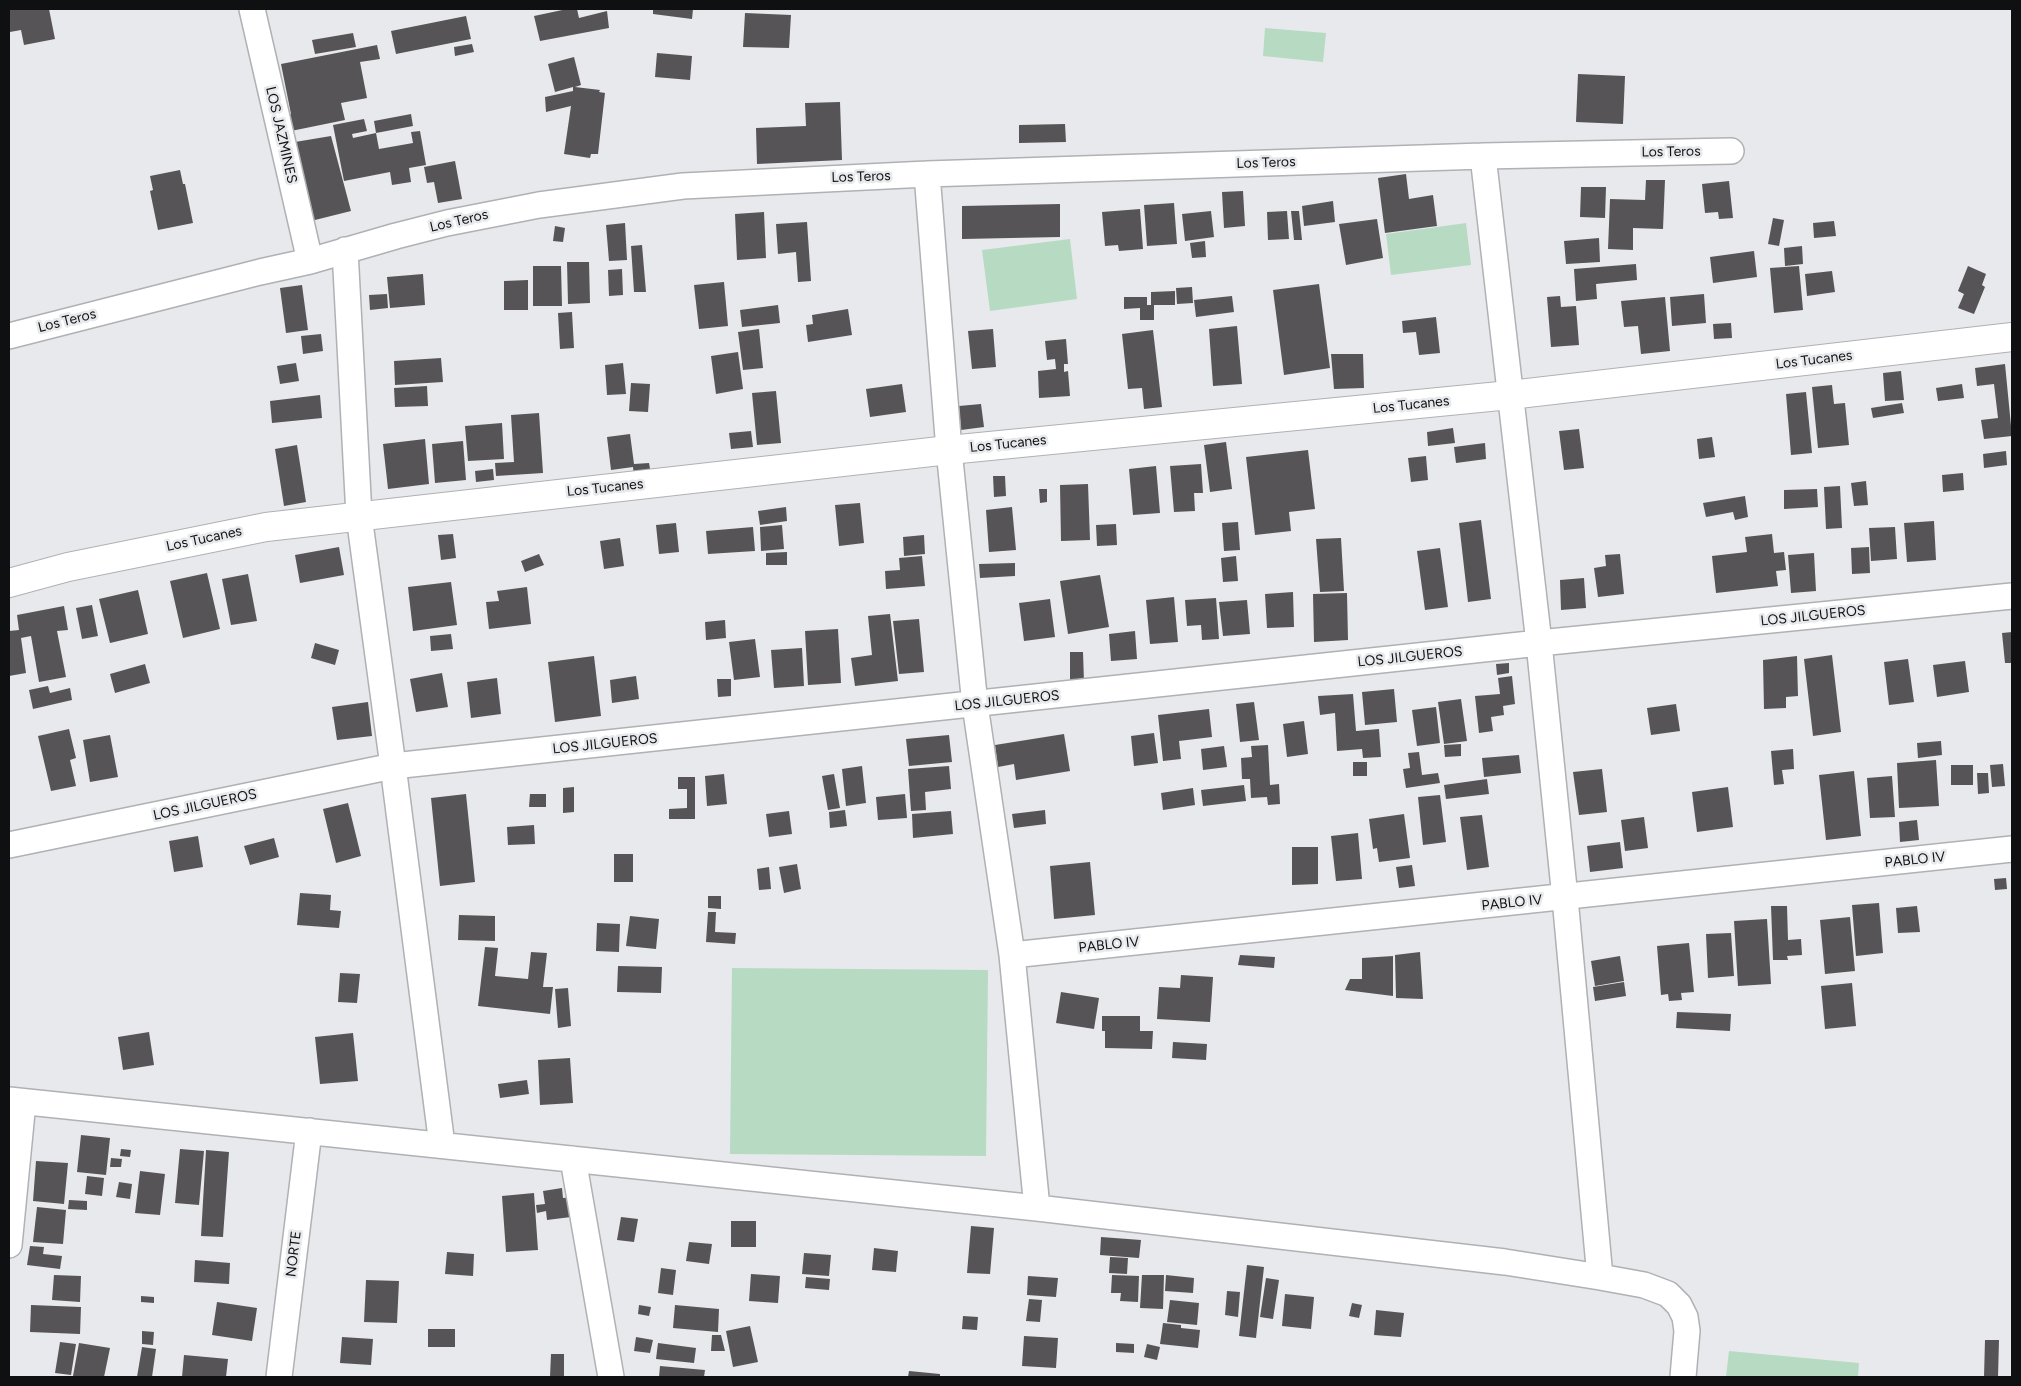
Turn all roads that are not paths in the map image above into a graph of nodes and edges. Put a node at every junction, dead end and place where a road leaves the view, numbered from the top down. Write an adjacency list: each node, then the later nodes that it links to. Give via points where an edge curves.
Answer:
1 (252, 9): 6 (street, LOS JAZMINES)
2 (1731, 151): 3 (street, Los Teros)
3 (1483, 156): 4 (street, Los Teros); 9 (street)
4 (928, 174): 5 (street, Los Teros, via 683,186 548,203 447,223); 10 (street)
5 (346, 250): 6 (street, Los Teros); 11 (street)
6 (310, 261): 7 (street, Los Teros)
7 (9, 336)
8 (2012, 337): 9 (street, Los Tucanes)
9 (1510, 395): 10 (street, Los Tucanes); 14 (street)
10 (949, 450): 11 (street, Los Tucanes); 15 (street)
11 (359, 516): 12 (street, Los Tucanes, via 266,527 68,567); 16 (street)
12 (9, 583)
13 (2012, 596): 14 (street, LOS JILGUEROS)
14 (1539, 643): 15 (street, LOS JILGUEROS); 19 (street)
15 (975, 705): 16 (street, LOS JILGUEROS); 20 (street)
16 (393, 766): 17 (street, LOS JILGUEROS); 23 (street)
17 (9, 845)
18 (2012, 849): 19 (street, PABLO IV)
19 (1565, 898): 20 (street, PABLO IV); 27 (street)
20 (1012, 955): 25 (street)
21 (16, 1101): 22 (street); 26 (street)
22 (309, 1130): 23 (street); 28 (street, NORTE)
23 (442, 1145): 24 (street)
24 (573, 1159): 25 (street); 29 (street)
25 (1037, 1208): 27 (street, via 1505,1262)
26 (9, 1245)
27 (1600, 1277): 30 (street, via 1644,1285 1668,1294 1679,1305 1687,1331)
28 (279, 1377)
29 (611, 1377)
30 (1683, 1377)

